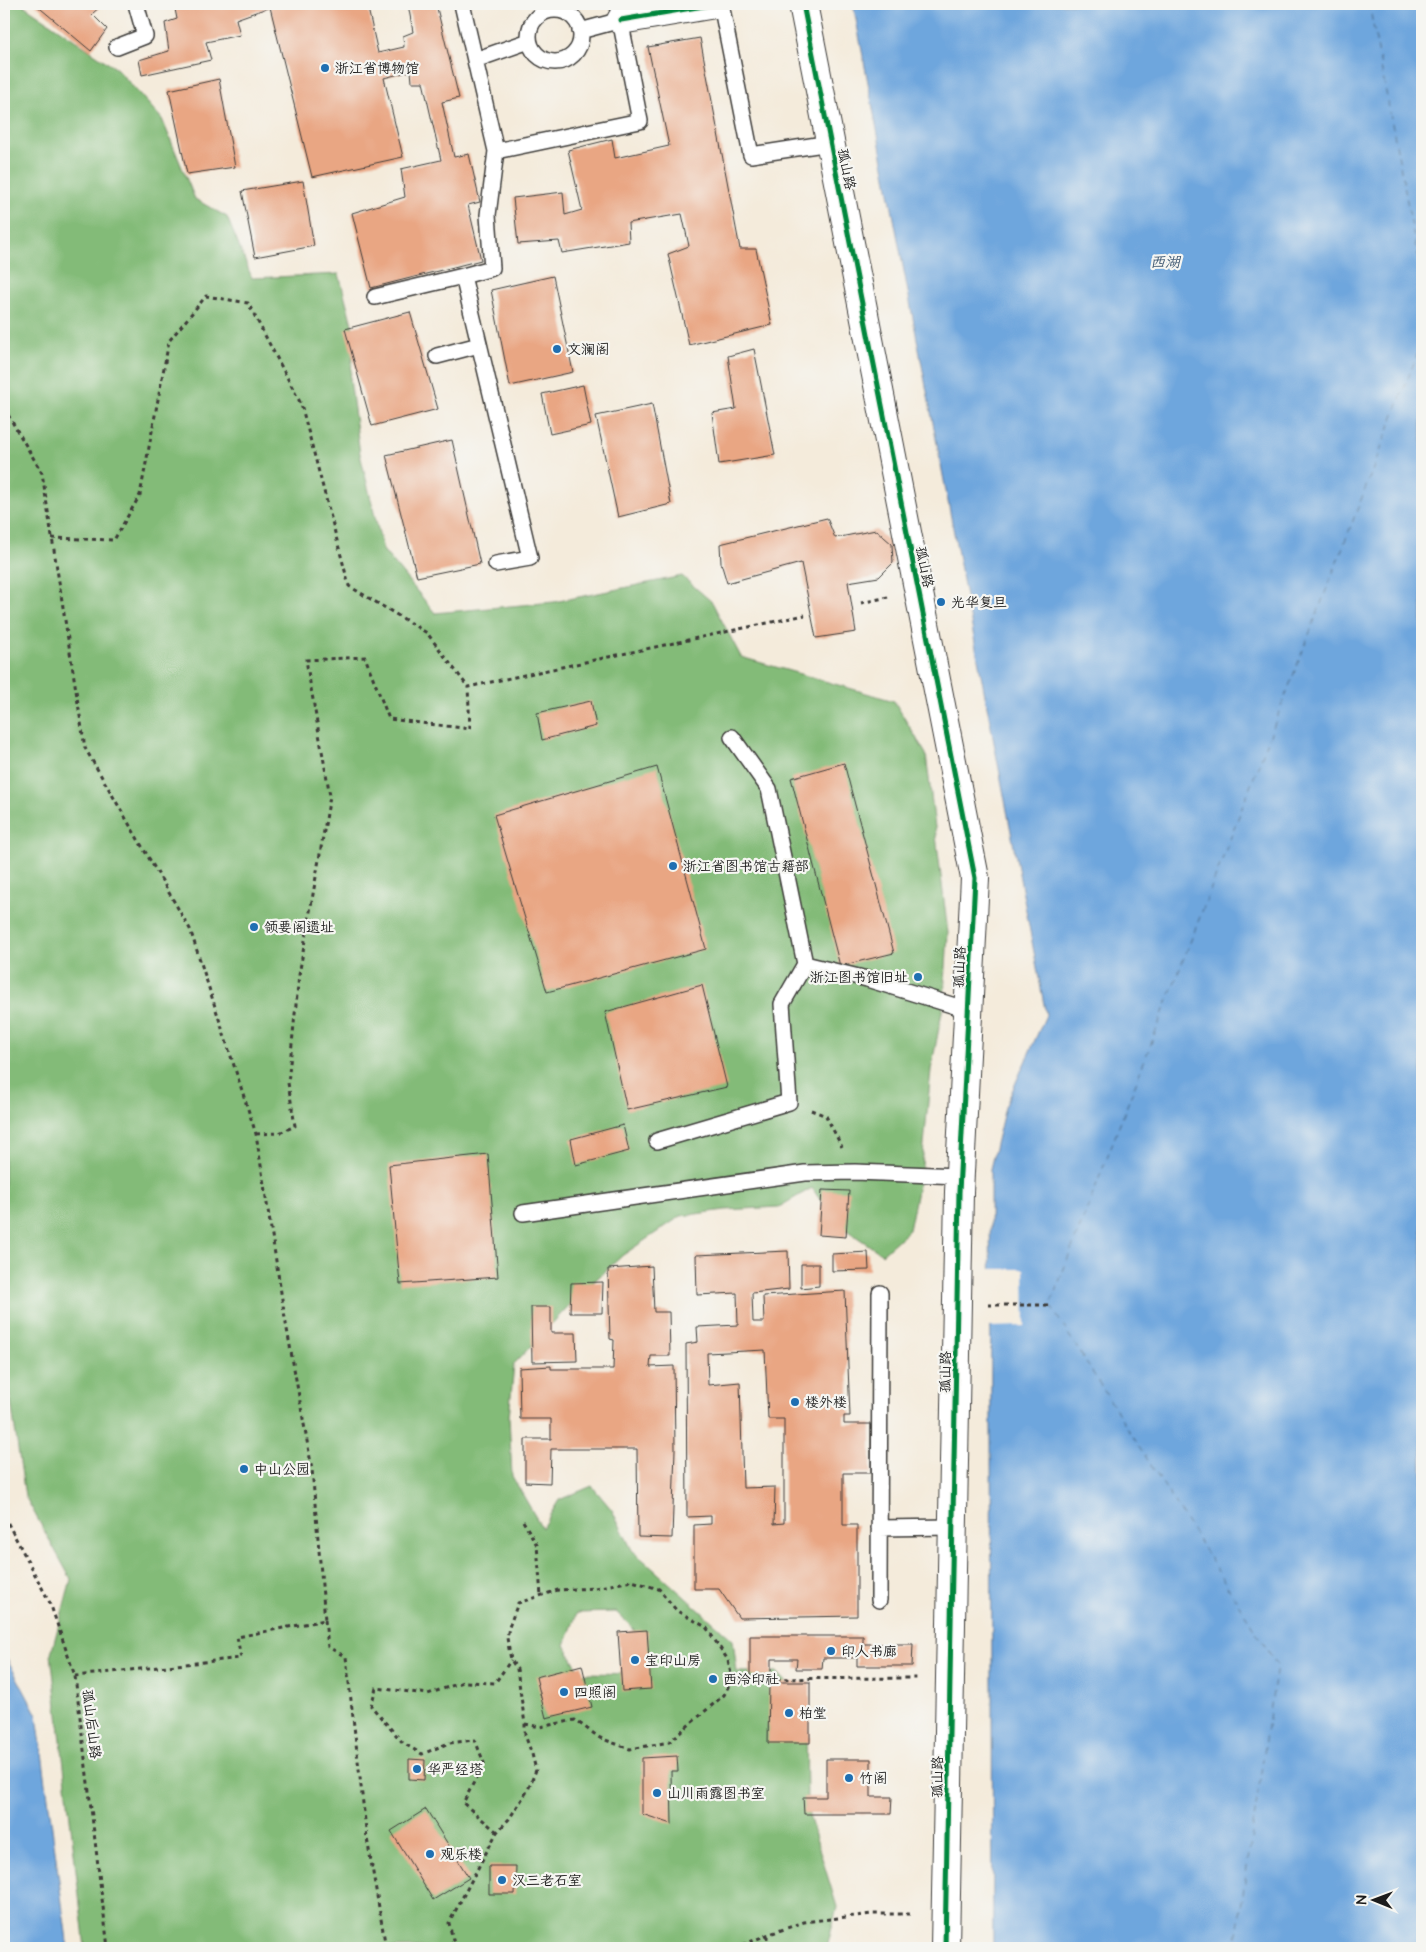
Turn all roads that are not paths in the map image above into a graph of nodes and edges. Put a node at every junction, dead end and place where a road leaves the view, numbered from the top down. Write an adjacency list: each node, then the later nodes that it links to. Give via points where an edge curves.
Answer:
1 (136, 4): 9 (lane, via 145,36)
2 (462, 4): 10 (lane)
3 (715, 4): 6 (street)
4 (720, 4): 11 (lane, via 751,155)
5 (803, 4): 11 (street, 孤山路)
6 (619, 12): 7 (lane); 12 (lane, via 640,121)
7 (580, 31): 8 (lane, via 577,22 563,11 554,9 545,11 532,22); 8 (lane, via 581,39 574,54 560,62 551,62 537,55)
8 (529, 40): 10 (lane)
9 (117, 46)
10 (475, 60): 12 (lane)
11 (830, 144): 20 (street, 孤山路, via 974,878)
12 (496, 151): 13 (lane, via 488,215 492,268)
13 (463, 276): 14 (lane); 15 (lane)
14 (376, 297)
15 (479, 345): 16 (lane); 17 (lane, via 530,558)
16 (438, 356)
17 (496, 564)
18 (732, 737): 19 (lane, via 769,789)
19 (805, 964): 20 (lane); 21 (lane, via 782,1004 789,1102)
20 (968, 1010): 22 (street, 孤山路)
21 (657, 1140)
22 (960, 1176): 23 (lane, via 805,1173); 25 (street, 孤山路)
23 (523, 1213)
24 (880, 1293): 26 (lane)
25 (953, 1527): 26 (lane); 28 (street, 孤山路)
26 (879, 1528): 27 (lane)
27 (879, 1600)
28 (945, 1948)

